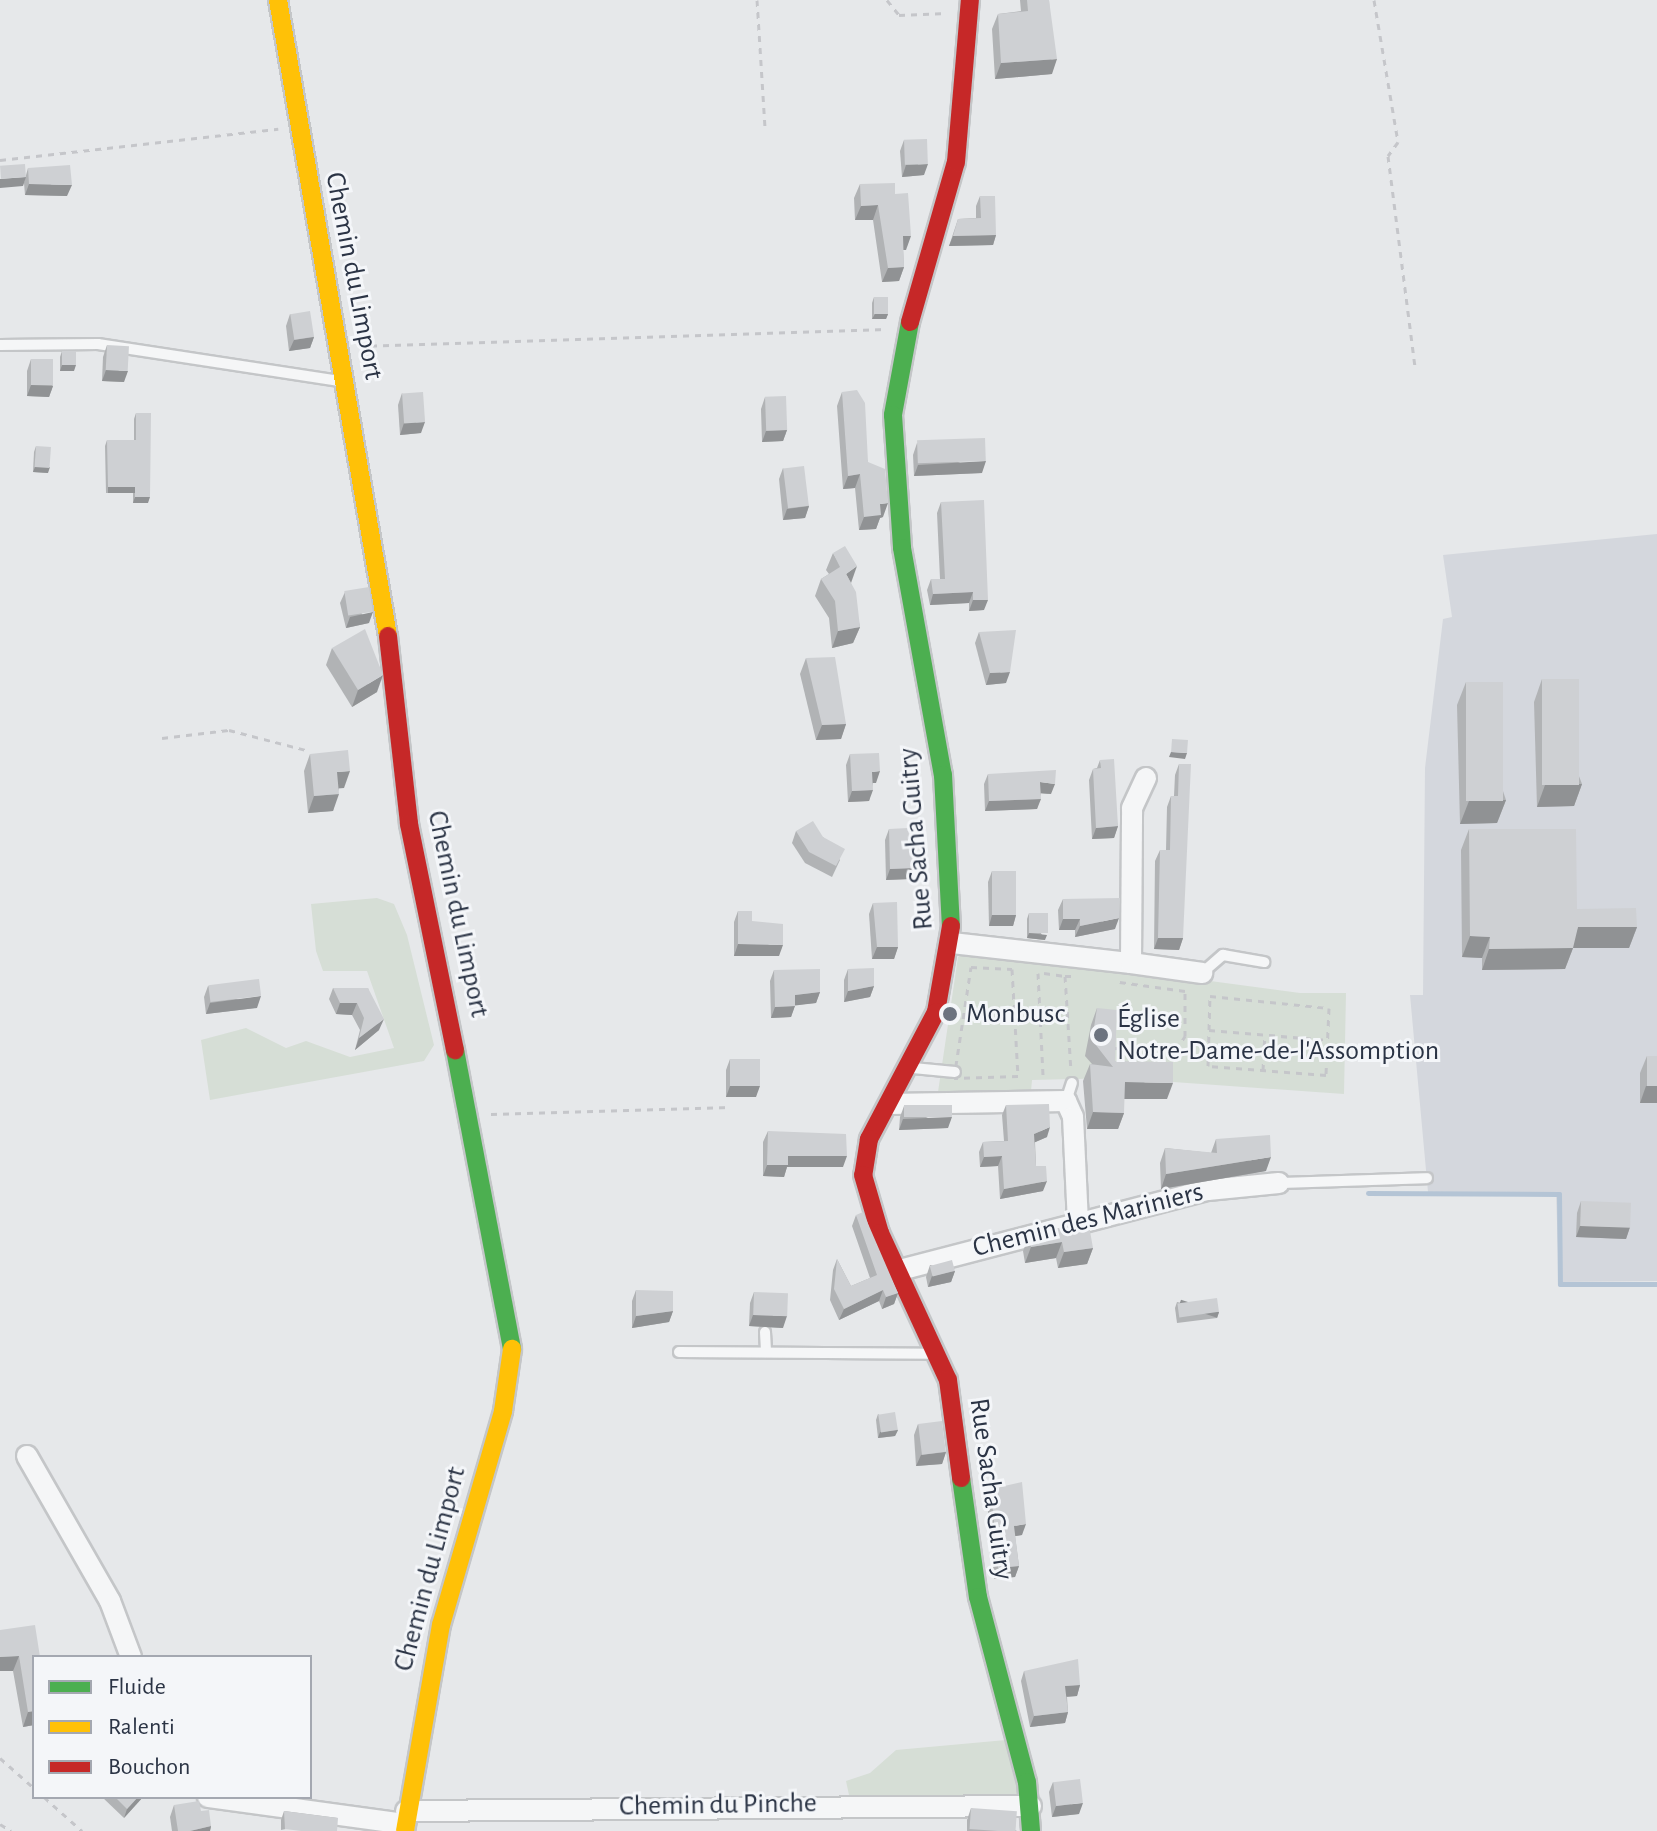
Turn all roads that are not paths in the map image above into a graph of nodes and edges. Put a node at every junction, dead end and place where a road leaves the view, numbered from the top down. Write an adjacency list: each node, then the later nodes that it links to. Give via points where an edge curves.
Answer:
1 (278, 0): 4 (street, Chemin du Limport, via 295,119)
2 (970, 5): 6 (street, Rue Sacha Guitry, via 956,162 895,393 894,463 943,775)
3 (0, 345): 4 (lane, via 98,344)
4 (347, 382): 25 (street, Chemin du Limport, via 386,620 412,839 474,1114 514,1337 510,1382 458,1554)
5 (1146, 778): 8 (street, via 1132,808)
6 (952, 943): 8 (street); 10 (street, Rue Sacha Guitry, via 936,1012)
7 (1264, 962): 9 (lane, via 1223,955)
8 (1131, 963): 9 (street)
9 (1202, 973)
10 (913, 1068): 11 (lane); 12 (street, Rue Sacha Guitry)
11 (955, 1072)
12 (890, 1104): 15 (street, via 1069,1092); 16 (street, Rue Sacha Guitry, via 869,1139 863,1175)
13 (1427, 1178): 14 (lane)
14 (1279, 1183): 15 (street, Chemin des Mariniers, via 1208,1190)
15 (1078, 1223): 16 (street, Chemin des Mariniers)
16 (900, 1270): 20 (street, Rue Sacha Guitry)
17 (765, 1332): 19 (lane)
18 (679, 1352): 19 (lane)
19 (766, 1352): 20 (lane)
20 (940, 1354): 24 (street, Rue Sacha Guitry, via 978,1597)
21 (27, 1456): 22 (street, via 110,1601)
22 (130, 1655)
23 (224, 1799): 25 (street, Chemin du Pinche)
24 (1031, 1806): 25 (street, Chemin du Pinche); 26 (street, Rue Sacha Guitry)
25 (405, 1822)
26 (1031, 1831)

